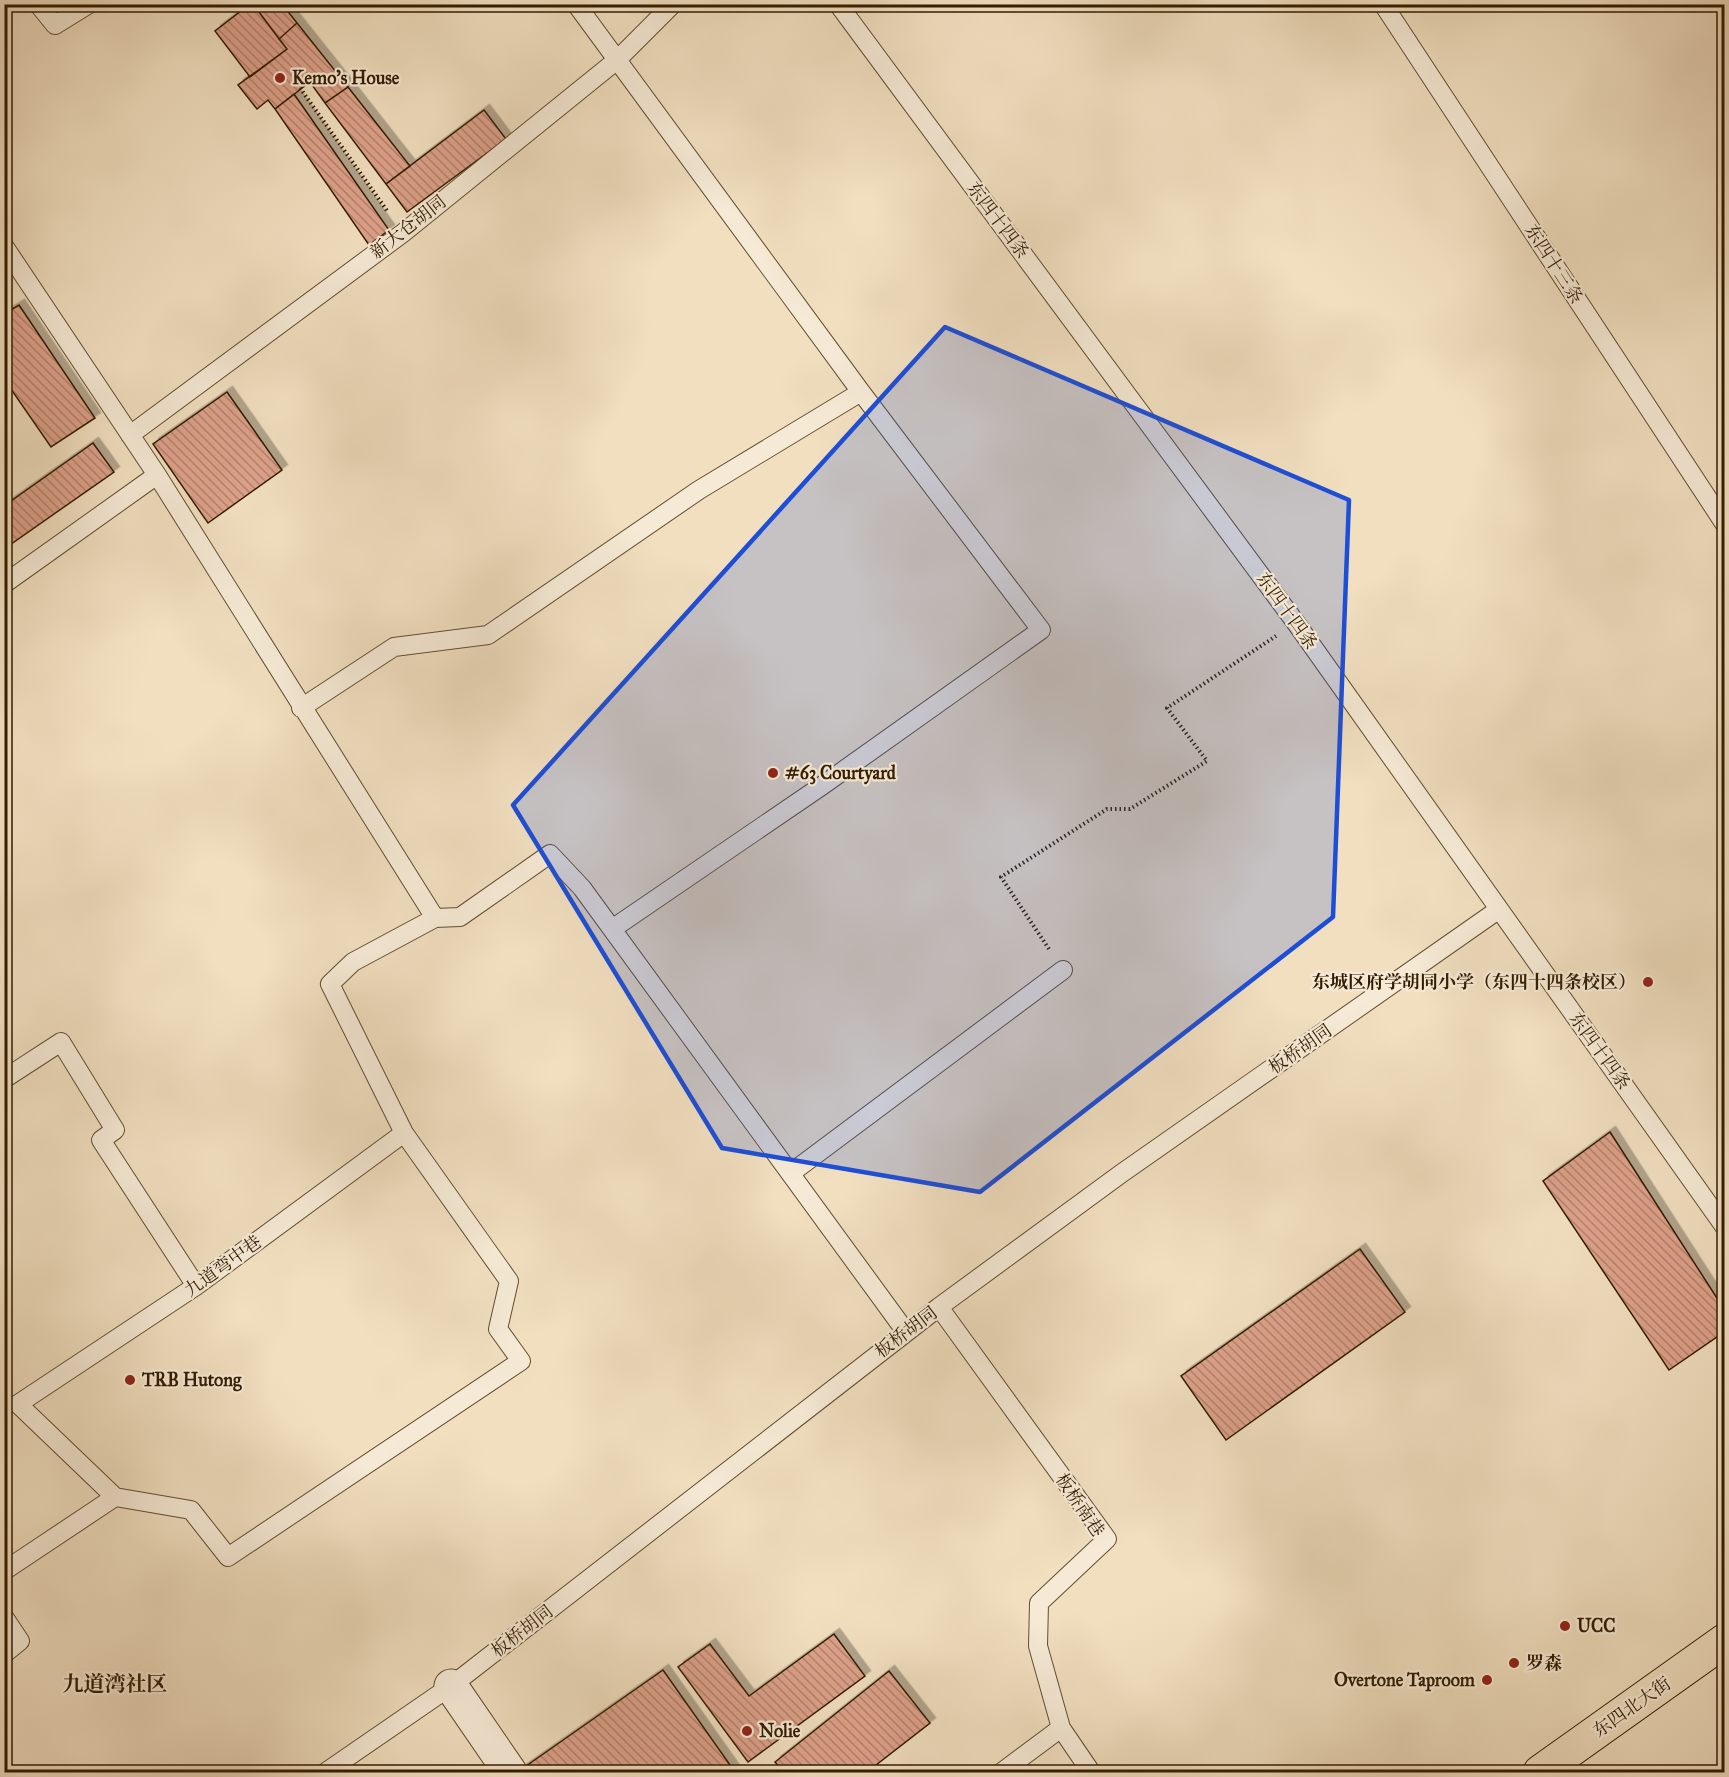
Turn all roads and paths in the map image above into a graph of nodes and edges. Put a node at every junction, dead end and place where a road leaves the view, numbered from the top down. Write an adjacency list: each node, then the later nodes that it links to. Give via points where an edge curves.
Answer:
1 (38, 4): 2 (lane, via 55,25)
2 (89, 4)
3 (576, 4): 7 (lane)
4 (673, 4): 7 (lane, 新大仓胡同)
5 (838, 4): 16 (lane, 东四十四条)
6 (1383, 4): 14 (lane, 东四十三条)
7 (617, 60): 9 (lane, 新大仓胡同); 11 (lane)
8 (300, 88): 9 (path)
9 (403, 233): 12 (lane, 新大仓胡同)
10 (4, 246): 12 (lane)
11 (861, 392): 17 (lane, via 699,490 488,636 394,647); 20 (lane, via 1041,630)
12 (130, 435): 13 (lane)
13 (157, 475): 15 (lane); 17 (lane)
14 (1725, 523)
15 (4, 584)
16 (1296, 623): 18 (lane, 东四十四条); 21 (path, via 1167,708 1208,761 1130,809 1107,809 1001,878)
17 (301, 708): 19 (lane)
18 (1498, 910): 25 (lane, 东四十四条); 27 (lane, 板桥胡同, via 1122,1173)
19 (435, 918): 20 (lane, via 460,917 550,854 582,888); 23 (lane, via 353,963 330,984)
20 (612, 929): 24 (lane)
21 (1063, 970): 24 (lane)
22 (4, 1079): 26 (lane, via 61,1042 114,1130 101,1140)
23 (404, 1133): 26 (lane, 九道弯中巷); 30 (lane, via 509,1281 498,1329 521,1361 228,1557 191,1510)
24 (791, 1173): 28 (lane)
25 (1725, 1226)
26 (196, 1286): 29 (lane, 九道弯中巷)
27 (939, 1307): 28 (lane, 板桥胡同); 36 (lane, 板桥南巷, via 1107,1539 1039,1603 1038,1646)
28 (906, 1332): 35 (lane, 板桥胡同)
29 (11, 1400): 30 (lane, 九道弯中巷)
30 (116, 1497): 31 (lane)
31 (4, 1571)
32 (4, 1617): 34 (lane, via 20,1641)
33 (1725, 1641): 41 (main road, 东四北大街)
34 (4, 1654)
35 (450, 1686): 37 (lane, 板桥胡同); 38 (street)
36 (1061, 1728): 39 (lane); 40 (lane, 板桥南巷)
37 (326, 1773)
38 (510, 1773)
39 (1002, 1773)
40 (1091, 1773)
41 (1540, 1773)

